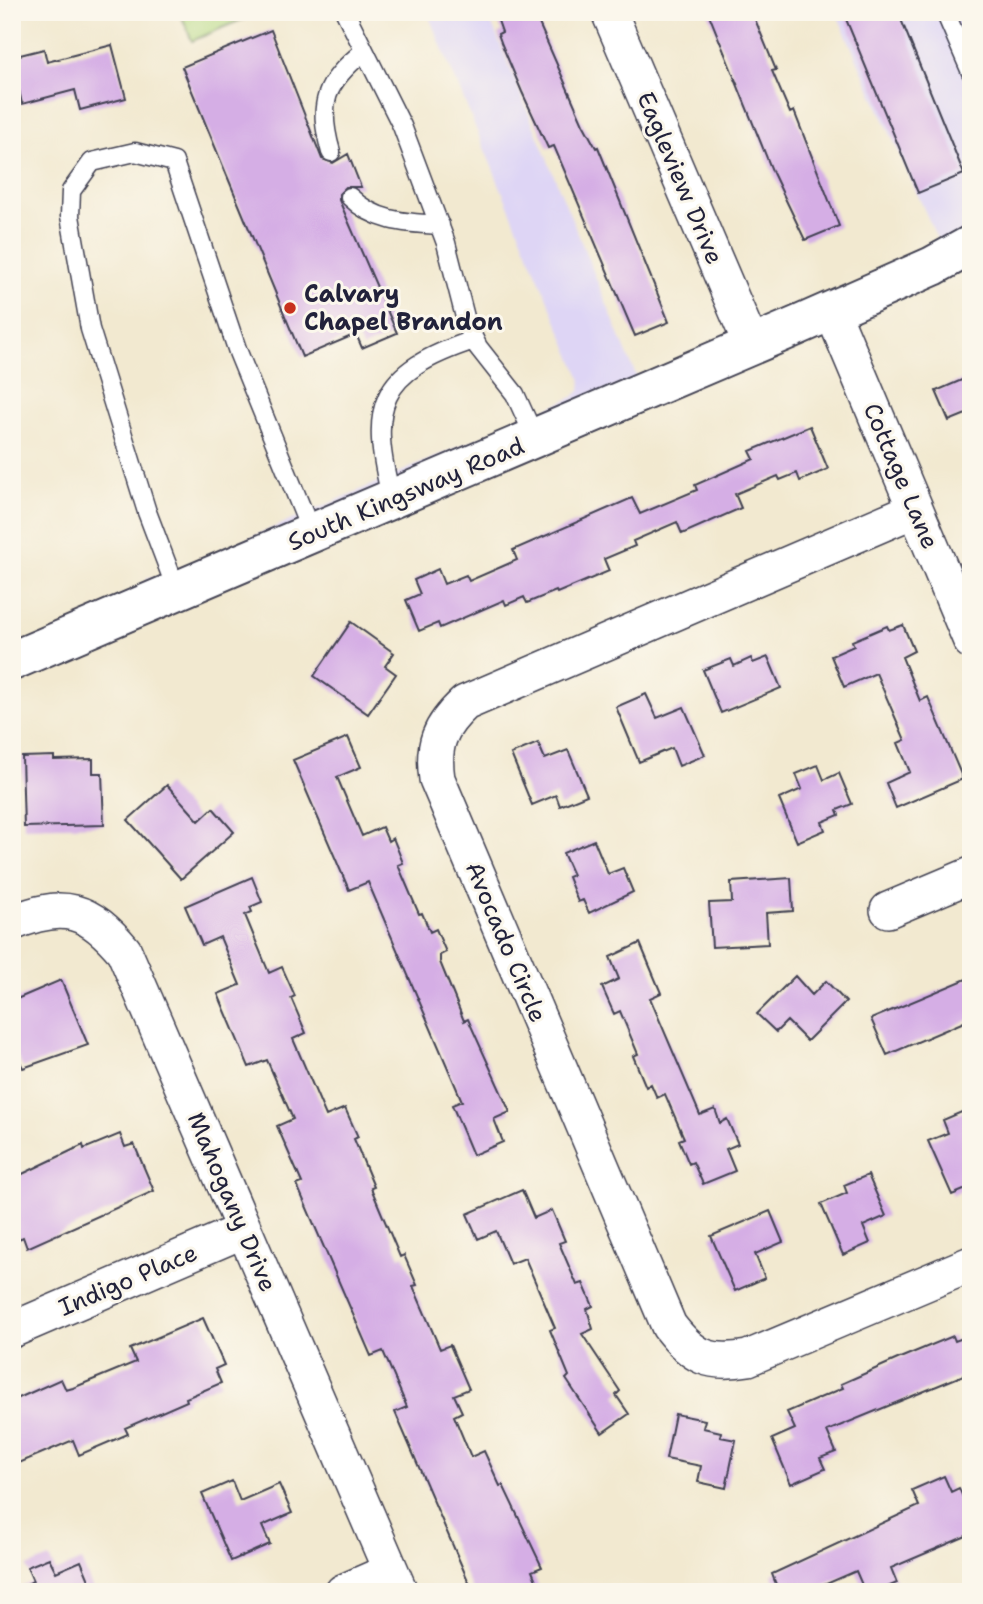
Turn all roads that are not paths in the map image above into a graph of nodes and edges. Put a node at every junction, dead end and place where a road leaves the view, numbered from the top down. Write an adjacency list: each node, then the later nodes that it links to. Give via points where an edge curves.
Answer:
1 (345, 12): 5 (lane)
2 (609, 12): 15 (street, Eagleview Drive)
3 (945, 12): 4 (lane)
4 (962, 30): 6 (lane)
5 (363, 52): 7 (lane, via 333,79 327,94 323,115); 9 (lane, via 402,125)
6 (971, 72)
7 (331, 152)
8 (350, 197): 9 (lane, via 389,220)
9 (440, 225): 14 (lane)
10 (971, 245): 12 (street)
11 (971, 256): 12 (street)
12 (933, 266): 13 (street, South Kingsway Road)
13 (815, 318): 15 (street, South Kingsway Road); 18 (street, Cottage Lane)
14 (474, 340): 16 (lane, via 515,394); 17 (lane, via 418,364 389,393 380,413 379,436)
15 (751, 344): 16 (street, South Kingsway Road)
16 (535, 438): 17 (street, South Kingsway Road)
17 (392, 500): 19 (street, South Kingsway Road)
18 (914, 510): 21 (street, Cottage Lane); 27 (street, Avocado Circle, via 464,704 449,717 433,756 437,779 664,1313 684,1346 704,1358 726,1362 748,1358)
19 (312, 534): 20 (street, South Kingsway Road); 20 (lane, via 238,352 174,162 135,152 92,162 71,191 70,216 90,329 147,512)
20 (177, 591): 22 (street, South Kingsway Road)
21 (971, 641)
22 (12, 661)
23 (971, 875): 24 (street)
24 (888, 910)
25 (12, 923): 26 (street, Mahogany Drive, via 53,910 81,913 104,928 124,951)
26 (244, 1230): 28 (street, Indigo Place); 29 (street, Mahogany Drive)
27 (971, 1264)
28 (12, 1330)
29 (395, 1582): 30 (street)
30 (343, 1592)

